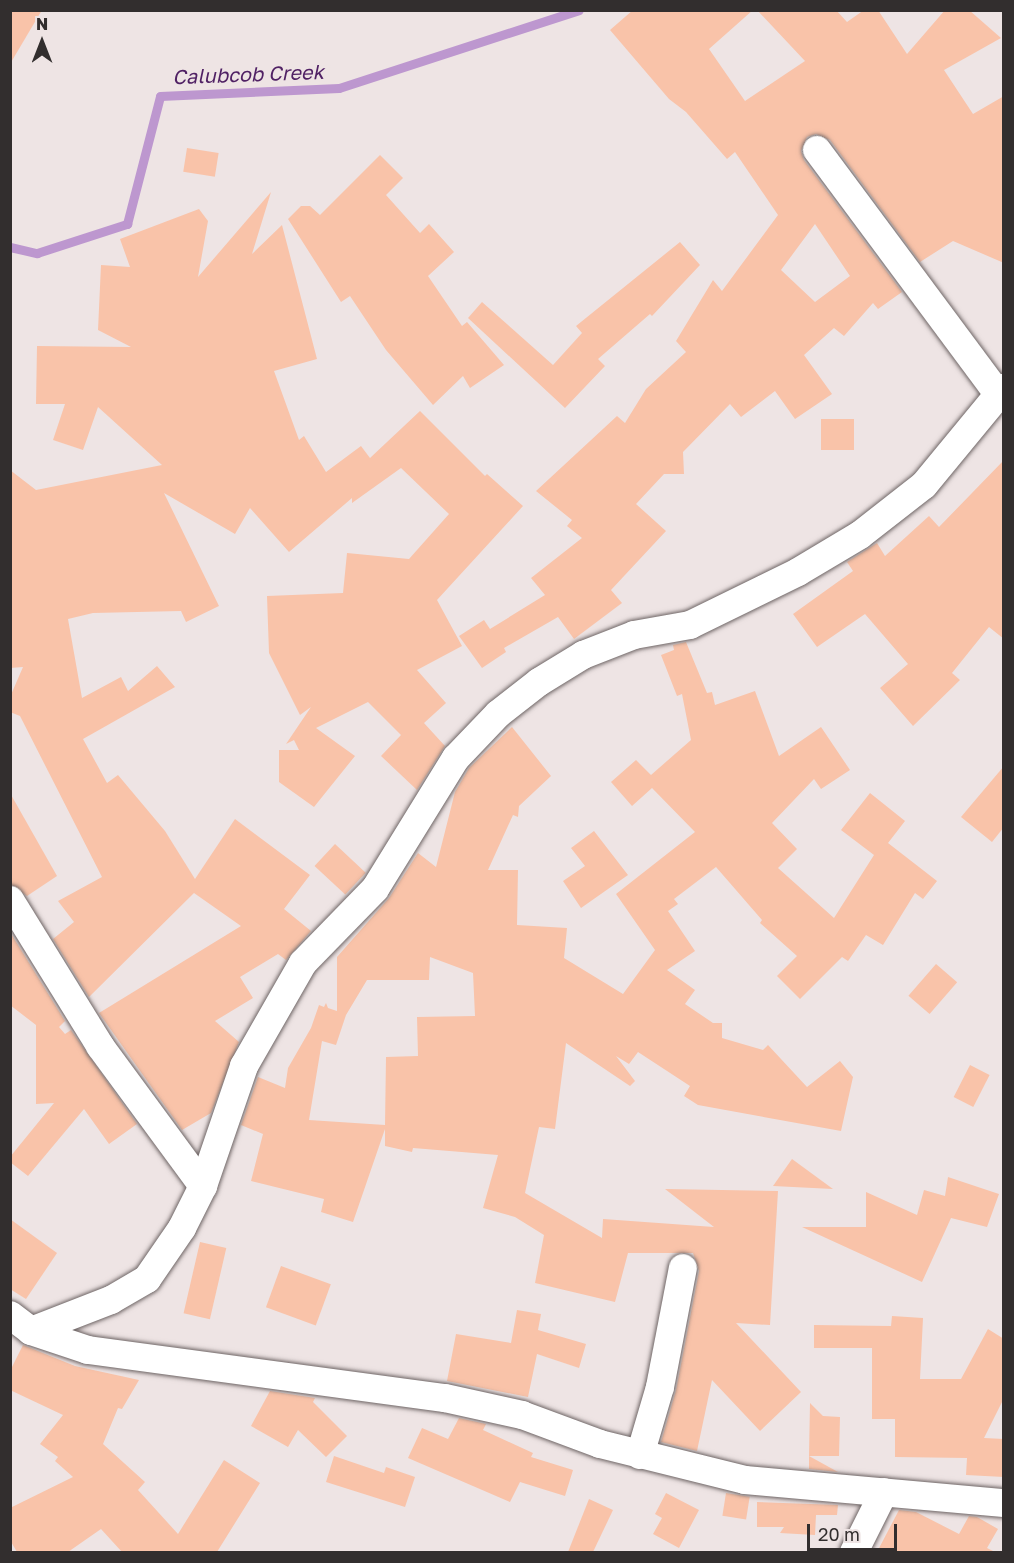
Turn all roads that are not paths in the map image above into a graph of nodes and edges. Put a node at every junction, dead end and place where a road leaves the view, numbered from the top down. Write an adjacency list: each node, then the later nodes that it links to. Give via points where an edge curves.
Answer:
1 (817, 150): 2 (street)
2 (1001, 391): 4 (street, via 924,485 860,535 798,572 690,625 634,635 583,655 498,714 456,758 375,889 303,963 244,1066)
3 (10, 900): 4 (street, via 99,1046)
4 (203, 1186): 6 (street, via 182,1228 147,1279 111,1300)
5 (683, 1268): 7 (street, via 660,1387)
6 (21, 1323): 7 (street, via 88,1350 445,1398 522,1415)
7 (640, 1455): 8 (street, via 745,1480)
8 (884, 1492): 9 (street); 10 (street)
9 (1004, 1503)
10 (854, 1552)

